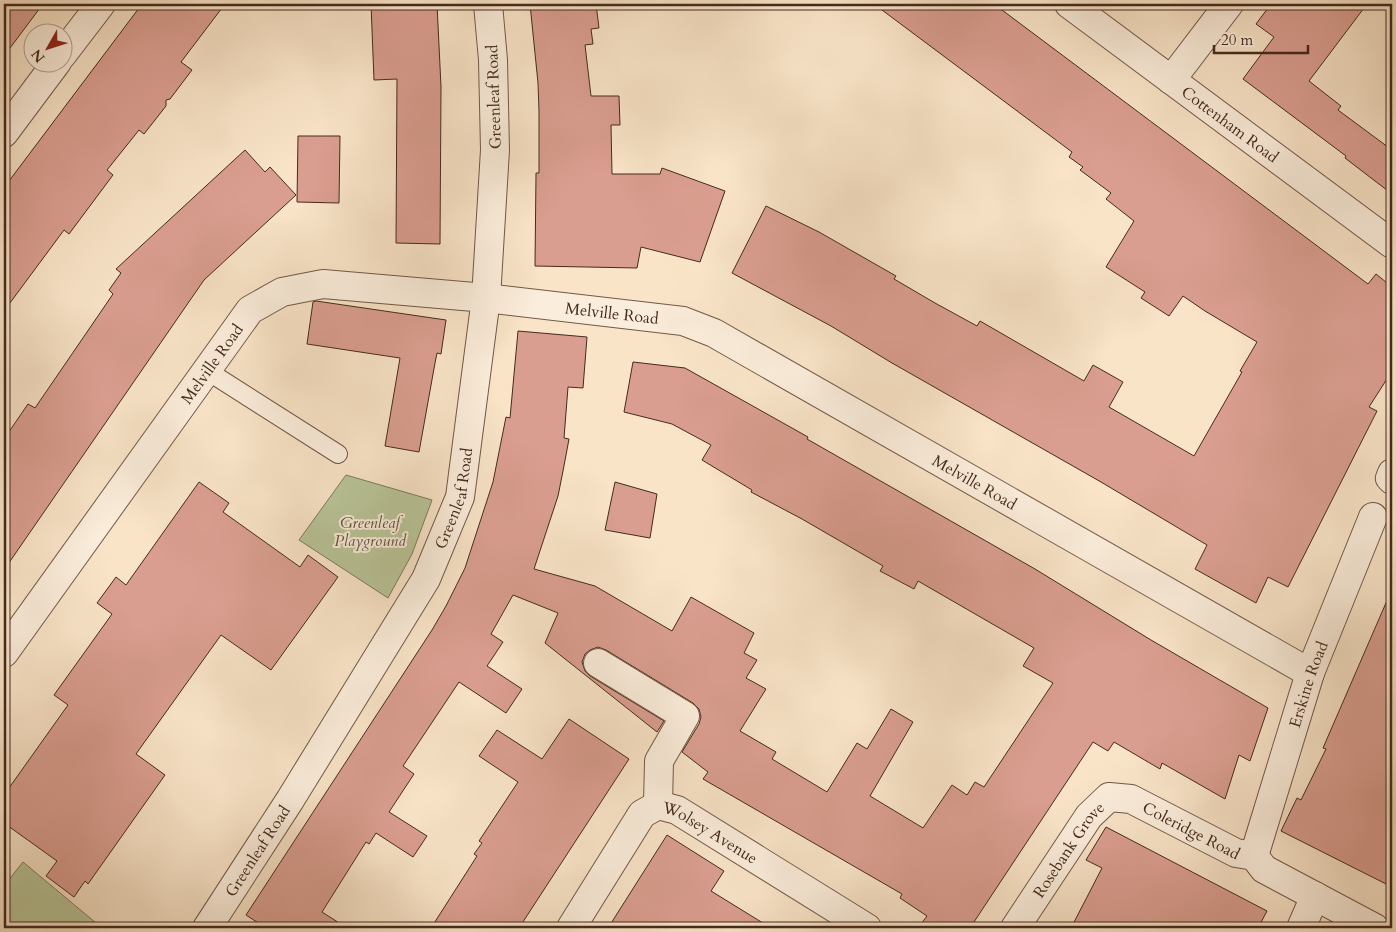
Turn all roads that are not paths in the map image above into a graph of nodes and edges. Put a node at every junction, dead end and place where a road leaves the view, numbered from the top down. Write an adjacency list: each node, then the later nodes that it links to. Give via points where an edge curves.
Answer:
1 (101, 4): 5 (street)
2 (488, 4): 10 (street, Greenleaf Road, via 495,150)
3 (1069, 4): 7 (street, Cottenham Road)
4 (1229, 4): 7 (street)
5 (72, 41)
6 (49, 72): 8 (street)
7 (1171, 80): 9 (street, Cottenham Road)
8 (4, 133)
9 (1392, 244)
10 (486, 298): 11 (street, Melville Road, via 323,284 282,292 250,310); 16 (street, Melville Road, via 683,321 714,333); 21 (street, Greenleaf Road, via 460,497 426,579)
11 (206, 370): 12 (lane); 14 (street, Melville Road)
12 (338, 454)
13 (1372, 517): 16 (street, Erskine Road)
14 (4, 653)
15 (598, 663): 18 (street, via 685,716 658,761)
16 (1310, 673): 19 (street, Erskine Road)
17 (1109, 798): 19 (street, Coleridge Road, via 1131,799 1236,853); 24 (street, Rosebank Grove, via 1089,816)
18 (658, 806): 22 (street, Wolsey Avenue, via 642,814); 23 (street, Wolsey Avenue, via 677,810)
19 (1254, 856): 20 (street, Coleridge Road, via 1264,870)
20 (1315, 896): 25 (street); 26 (street, Coleridge Road)
21 (207, 928)
22 (571, 928)
23 (867, 928)
24 (1015, 928)
25 (1301, 928)
26 (1375, 928)

